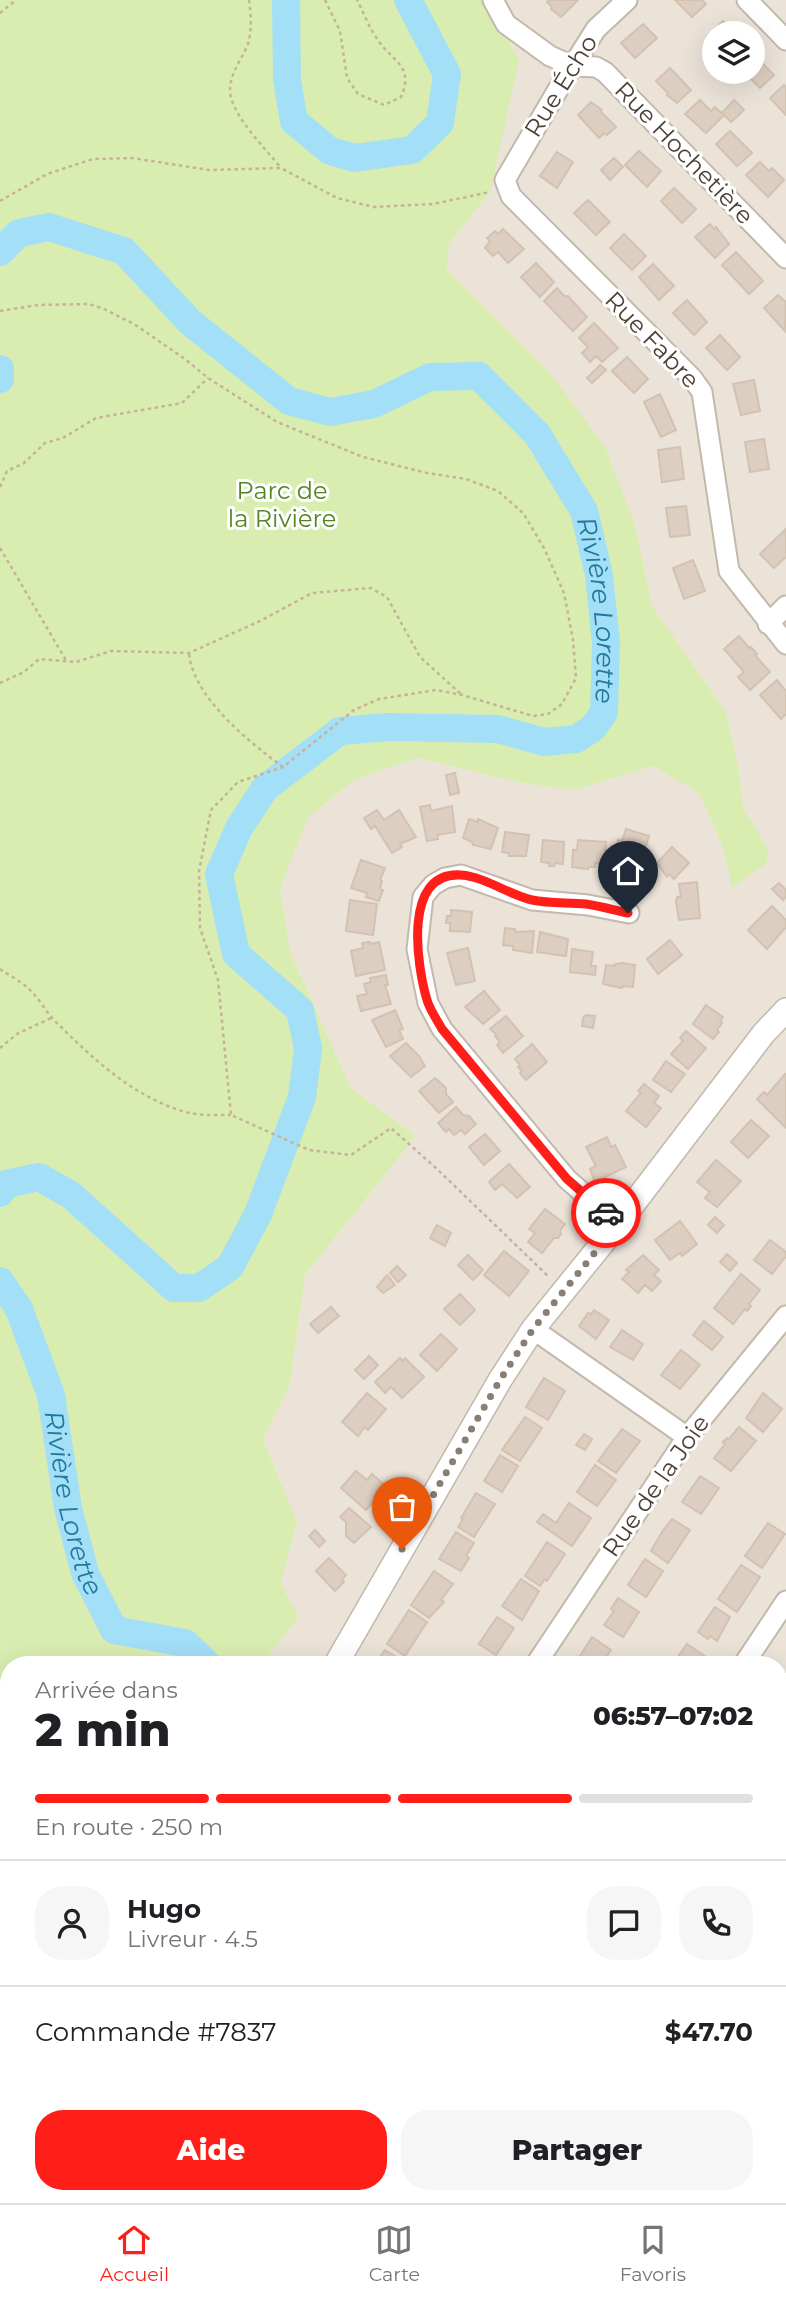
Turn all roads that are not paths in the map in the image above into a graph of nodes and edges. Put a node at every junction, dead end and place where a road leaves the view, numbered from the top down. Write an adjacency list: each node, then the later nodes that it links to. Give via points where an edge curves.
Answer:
1 (493, 0): 5 (street, Rue Hochetière, via 506,24 550,56)
2 (628, 0): 5 (street, Rue Écho, via 596,29)
3 (747, 0): 4 (street)
4 (786, 40)
5 (573, 66): 6 (street, Rue Écho); 7 (street, Rue Hochetière, via 605,72)
6 (498, 186): 9 (street, Rue Fabre, via 702,393 729,571)
7 (786, 258)
8 (786, 606): 9 (street)
9 (768, 624): 10 (street, Rue Fabre)
10 (786, 644)
11 (628, 913): 13 (street, via 532,900 461,875 445,878 423,897 417,949 428,1003 442,1029 567,1179)
12 (786, 1010): 13 (street)
13 (618, 1224): 15 (street)
14 (786, 1316): 16 (street, Rue de la Joie)
15 (533, 1329): 16 (street); 18 (street)
16 (687, 1437): 19 (street, Rue de la Joie)
17 (786, 1601): 20 (street)
18 (341, 1656)
19 (541, 1656)
20 (749, 1656)

